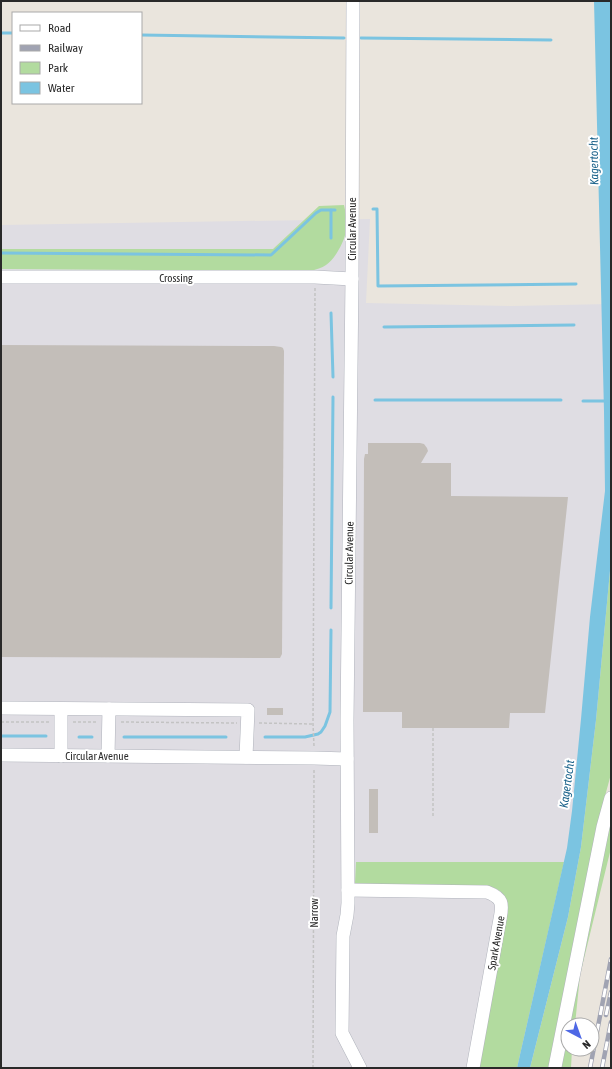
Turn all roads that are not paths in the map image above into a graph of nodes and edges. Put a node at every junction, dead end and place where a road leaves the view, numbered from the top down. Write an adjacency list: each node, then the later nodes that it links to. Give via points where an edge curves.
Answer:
1 (353, 1): 3 (street, Circular Avenue)
2 (1, 277): 3 (street, Crossing)
3 (352, 279): 11 (street, Circular Avenue)
4 (1, 708): 5 (street)
5 (61, 709): 6 (street); 8 (street)
6 (108, 716): 9 (street); 10 (street, via 248,710)
7 (1, 755): 8 (street, Circular Avenue)
8 (61, 756): 9 (street, Circular Avenue)
9 (108, 756): 10 (street, Circular Avenue)
10 (246, 757): 11 (street, Circular Avenue, via 314,752)
11 (347, 759): 13 (street)
12 (611, 798): 16 (street, via 601,834)
13 (348, 890): 14 (street, via 343,936 342,1033); 15 (street, Spark Avenue, via 487,892 496,895 501,901 502,909)
14 (360, 1068)
15 (472, 1068)
16 (555, 1068)

